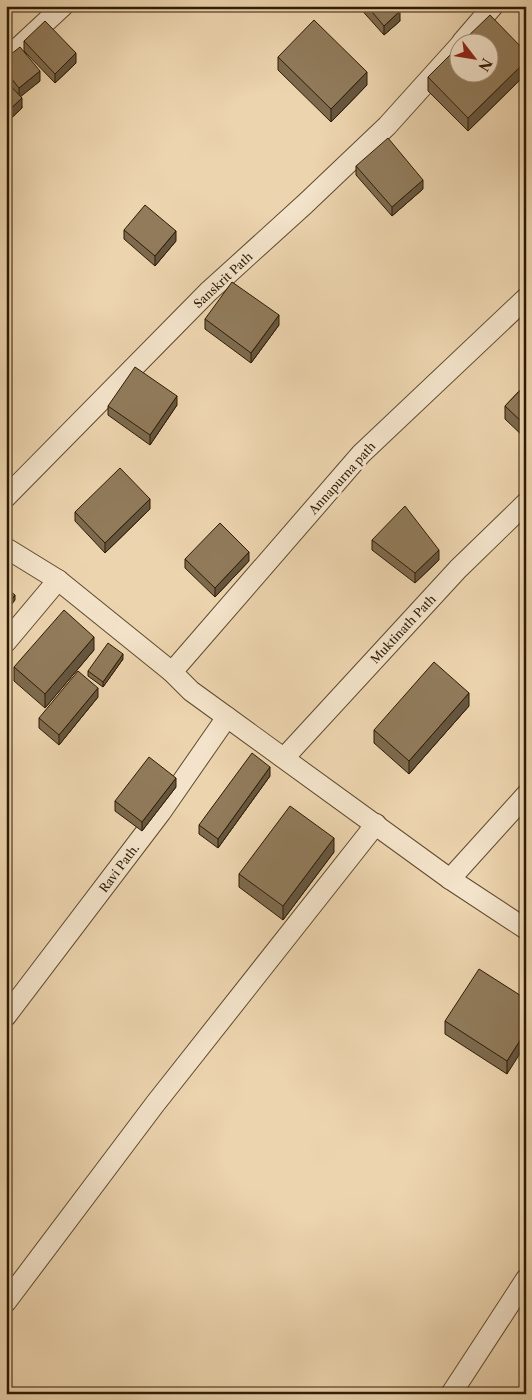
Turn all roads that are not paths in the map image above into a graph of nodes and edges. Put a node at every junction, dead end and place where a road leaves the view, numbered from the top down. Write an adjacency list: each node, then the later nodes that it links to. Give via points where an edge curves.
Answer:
1 (63, 6): 5 (street)
2 (493, 6): 3 (street, Sanskrit Path)
3 (471, 32)
4 (450, 56): 7 (street, Sanskrit Path, via 387,126 208,292)
5 (6, 59)
6 (526, 298): 12 (street, Annapurna path, via 361,454)
7 (6, 497)
8 (526, 503): 14 (street, Muktinath Path, via 458,569)
9 (6, 548): 10 (street)
10 (58, 580): 11 (street); 12 (street)
11 (6, 642)
12 (172, 672): 13 (street, via 191,691)
13 (227, 717): 14 (street); 19 (street, Ravi Path., via 161,812)
14 (284, 758): 16 (street)
15 (526, 795): 17 (street)
16 (376, 824): 17 (street); 21 (street, via 155,1104)
17 (450, 879): 18 (street)
18 (526, 928)
19 (6, 1016)
20 (526, 1279): 22 (street)
21 (6, 1302)
22 (451, 1394)

